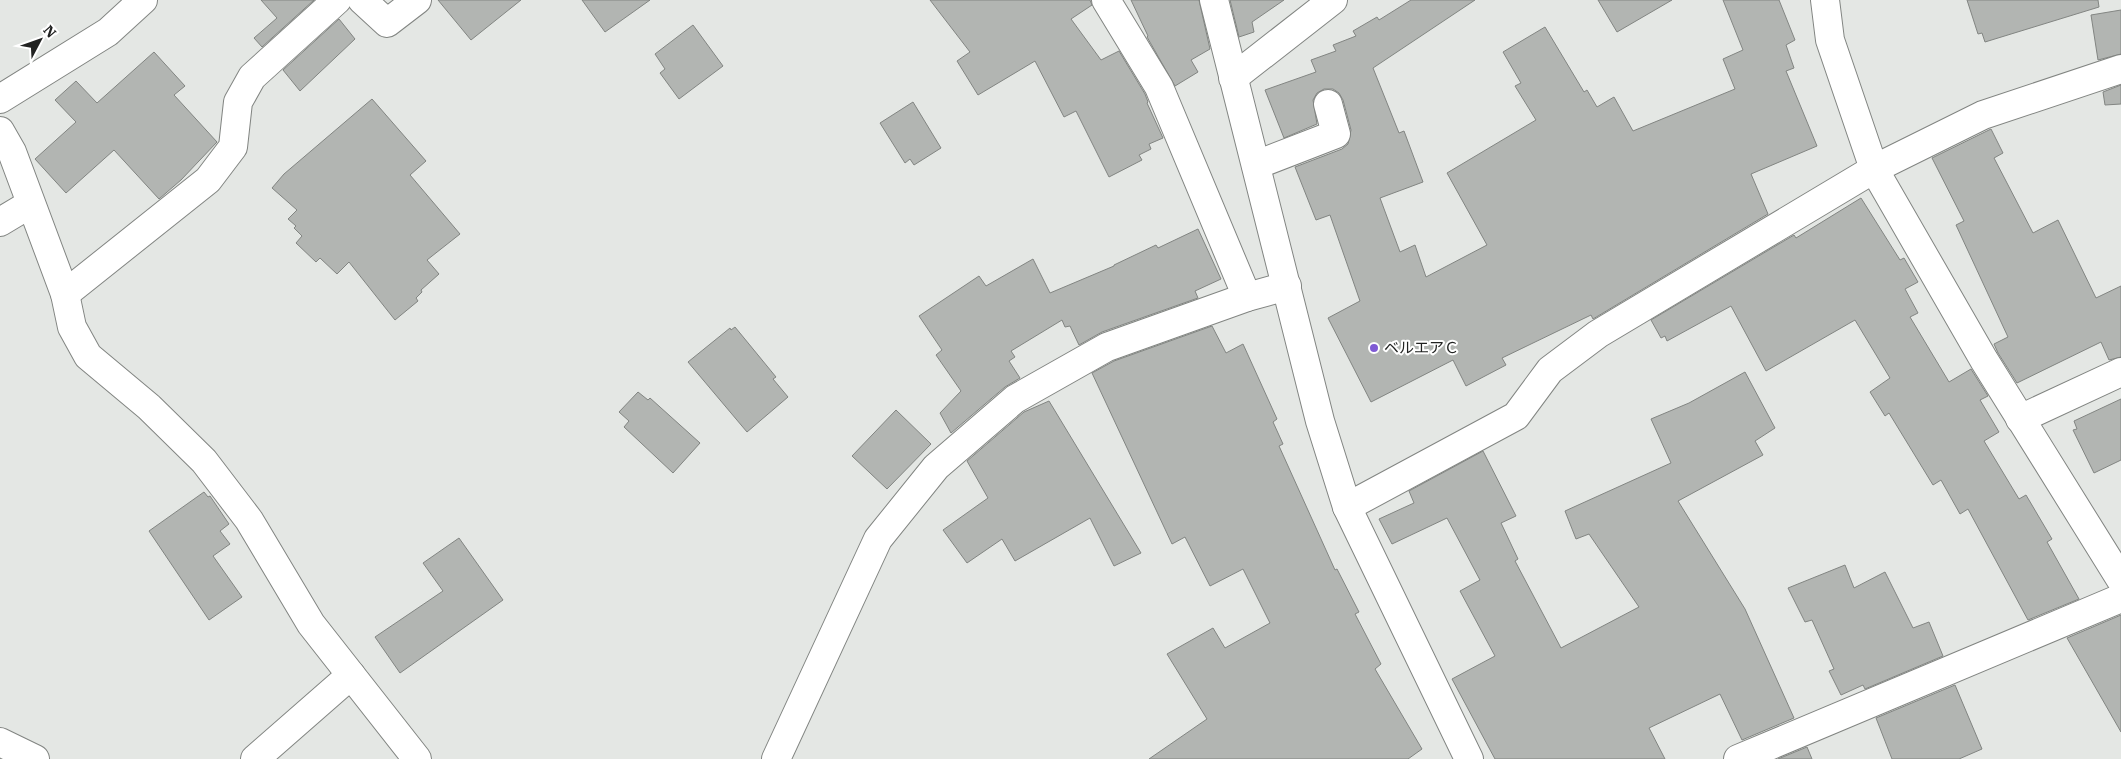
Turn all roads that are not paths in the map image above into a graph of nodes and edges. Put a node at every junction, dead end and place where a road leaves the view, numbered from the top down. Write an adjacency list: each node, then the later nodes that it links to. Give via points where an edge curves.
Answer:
1 (143, 0): 11 (street, via 108,32)
2 (337, 0): 19 (street, via 252,77 238,102 233,148 208,180)
3 (362, 0): 4 (street, via 387,23)
4 (417, 0)
5 (1106, 0): 20 (street, via 1159,87)
6 (1214, 0): 10 (street)
7 (1333, 0): 10 (street)
8 (1825, 0): 15 (street, via 1830,40)
9 (2121, 69): 15 (street, via 1983,115)
10 (1233, 78): 14 (street)
11 (0, 99)
12 (1328, 104): 14 (street, via 1336,134)
13 (0, 130): 16 (street, via 12,152)
14 (1256, 165): 18 (street)
15 (1874, 169): 22 (street); 23 (street, via 1598,334 1550,370 1516,416)
16 (30, 204): 17 (street); 19 (street)
17 (0, 222)
18 (1287, 286): 20 (street); 23 (street, via 1320,421)
19 (65, 294): 26 (street, via 72,327 88,356 149,407 204,461 249,520 311,624)
20 (1247, 297): 31 (street, via 1107,347 1015,399 936,467 878,539)
21 (2121, 372): 22 (street)
22 (2020, 419): 24 (street)
23 (1347, 507): 32 (street)
24 (2121, 580)
25 (2121, 598): 33 (street)
26 (351, 675): 29 (street); 30 (street)
27 (0, 742): 28 (street)
28 (35, 759)
29 (255, 759)
30 (417, 759)
31 (776, 759)
32 (1469, 759)
33 (1738, 759)

